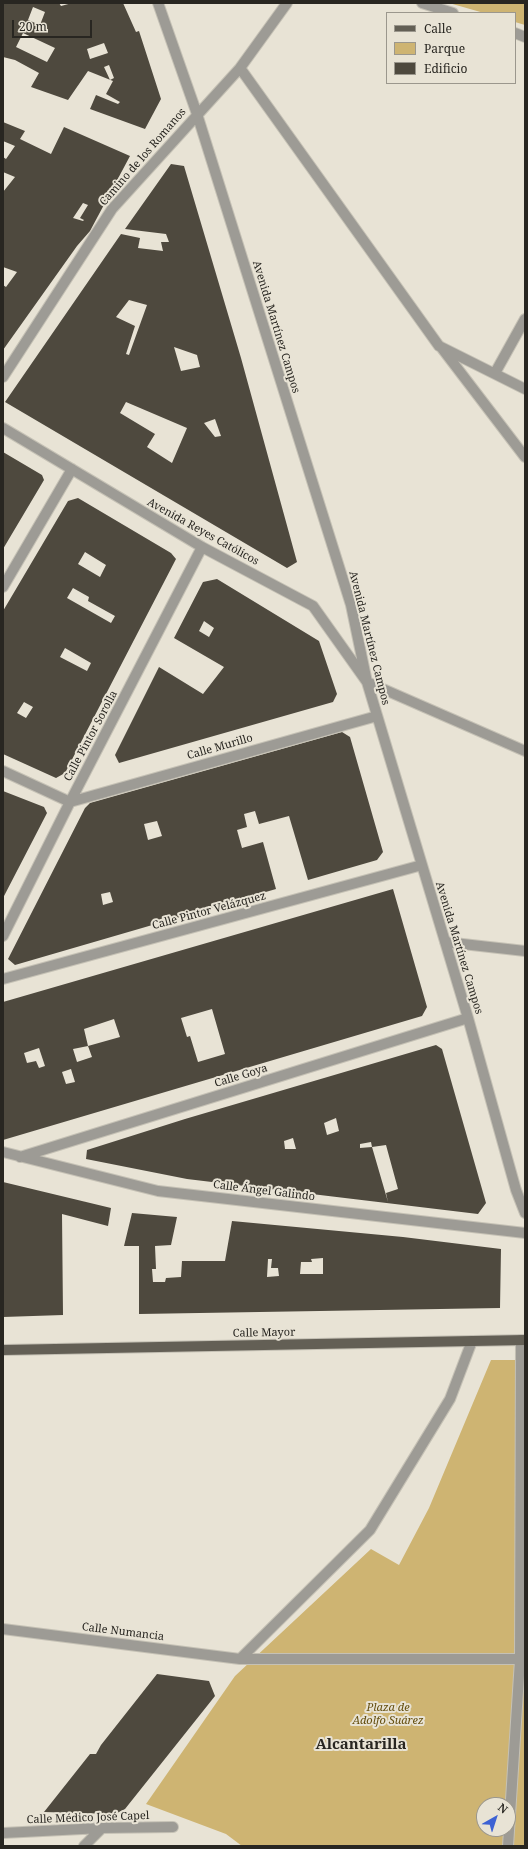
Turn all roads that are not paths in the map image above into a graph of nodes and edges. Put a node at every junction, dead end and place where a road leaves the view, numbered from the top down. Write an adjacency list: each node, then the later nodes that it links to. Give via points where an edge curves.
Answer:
1 (158, 3): 6 (street, Avenida Martínez Campos)
2 (287, 3): 5 (street, Camino de los Romanos)
3 (422, 3): 4 (street)
4 (450, 12)
5 (240, 68): 6 (street, Camino de los Romanos); 8 (street)
6 (197, 114): 10 (street, Camino de los Romanos, via 112,209); 17 (street, Avenida Martínez Campos, via 351,605)
7 (525, 319): 9 (street)
8 (439, 346): 9 (street); 13 (street)
9 (494, 373): 11 (street)
10 (3, 377)
11 (525, 389)
12 (3, 428): 14 (street, Avenida Reyes Católicos)
13 (525, 457)
14 (72, 469): 15 (street, Avenida Reyes Católicos); 16 (street)
15 (202, 547): 17 (street, Avenida Reyes Católicos, via 313,606); 21 (street, Calle Pintor Sorolla)
16 (3, 587)
17 (367, 682): 18 (street, Avenida Martínez Campos); 19 (street)
18 (376, 716): 21 (street, Calle Murillo); 22 (street, Avenida Martínez Campos)
19 (525, 751)
20 (3, 771): 21 (street)
21 (70, 802): 23 (street, Calle Pintor Sorolla)
22 (422, 866): 24 (street, Avenida Martínez Campos); 26 (street, Calle Pintor Velázquez)
23 (3, 936)
24 (444, 942): 25 (street); 27 (street, Avenida Martínez Campos)
25 (525, 951)
26 (3, 979)
27 (468, 1018): 29 (street, Calle Goya); 30 (street, Avenida Martínez Campos, via 516,1190)
28 (3, 1152): 29 (street, Calle Ángel Galindo)
29 (20, 1157): 31 (street, Calle Ángel Galindo, via 158,1190)
30 (525, 1213)
31 (525, 1233)
32 (523, 1340): 33 (main road, Calle Mayor); 37 (street)
33 (472, 1341): 34 (main road, Calle Mayor); 36 (street, via 450,1399 370,1530)
34 (3, 1350)
35 (3, 1629): 36 (street, Calle Numancia)
36 (240, 1659): 37 (street, Calle Numancia)
37 (522, 1659): 42 (street)
38 (173, 1827): 39 (street, Calle Médico José Capel)
39 (102, 1828): 40 (street, Calle Médico José Capel); 41 (street)
40 (3, 1833)
41 (84, 1846)
42 (508, 1846)

